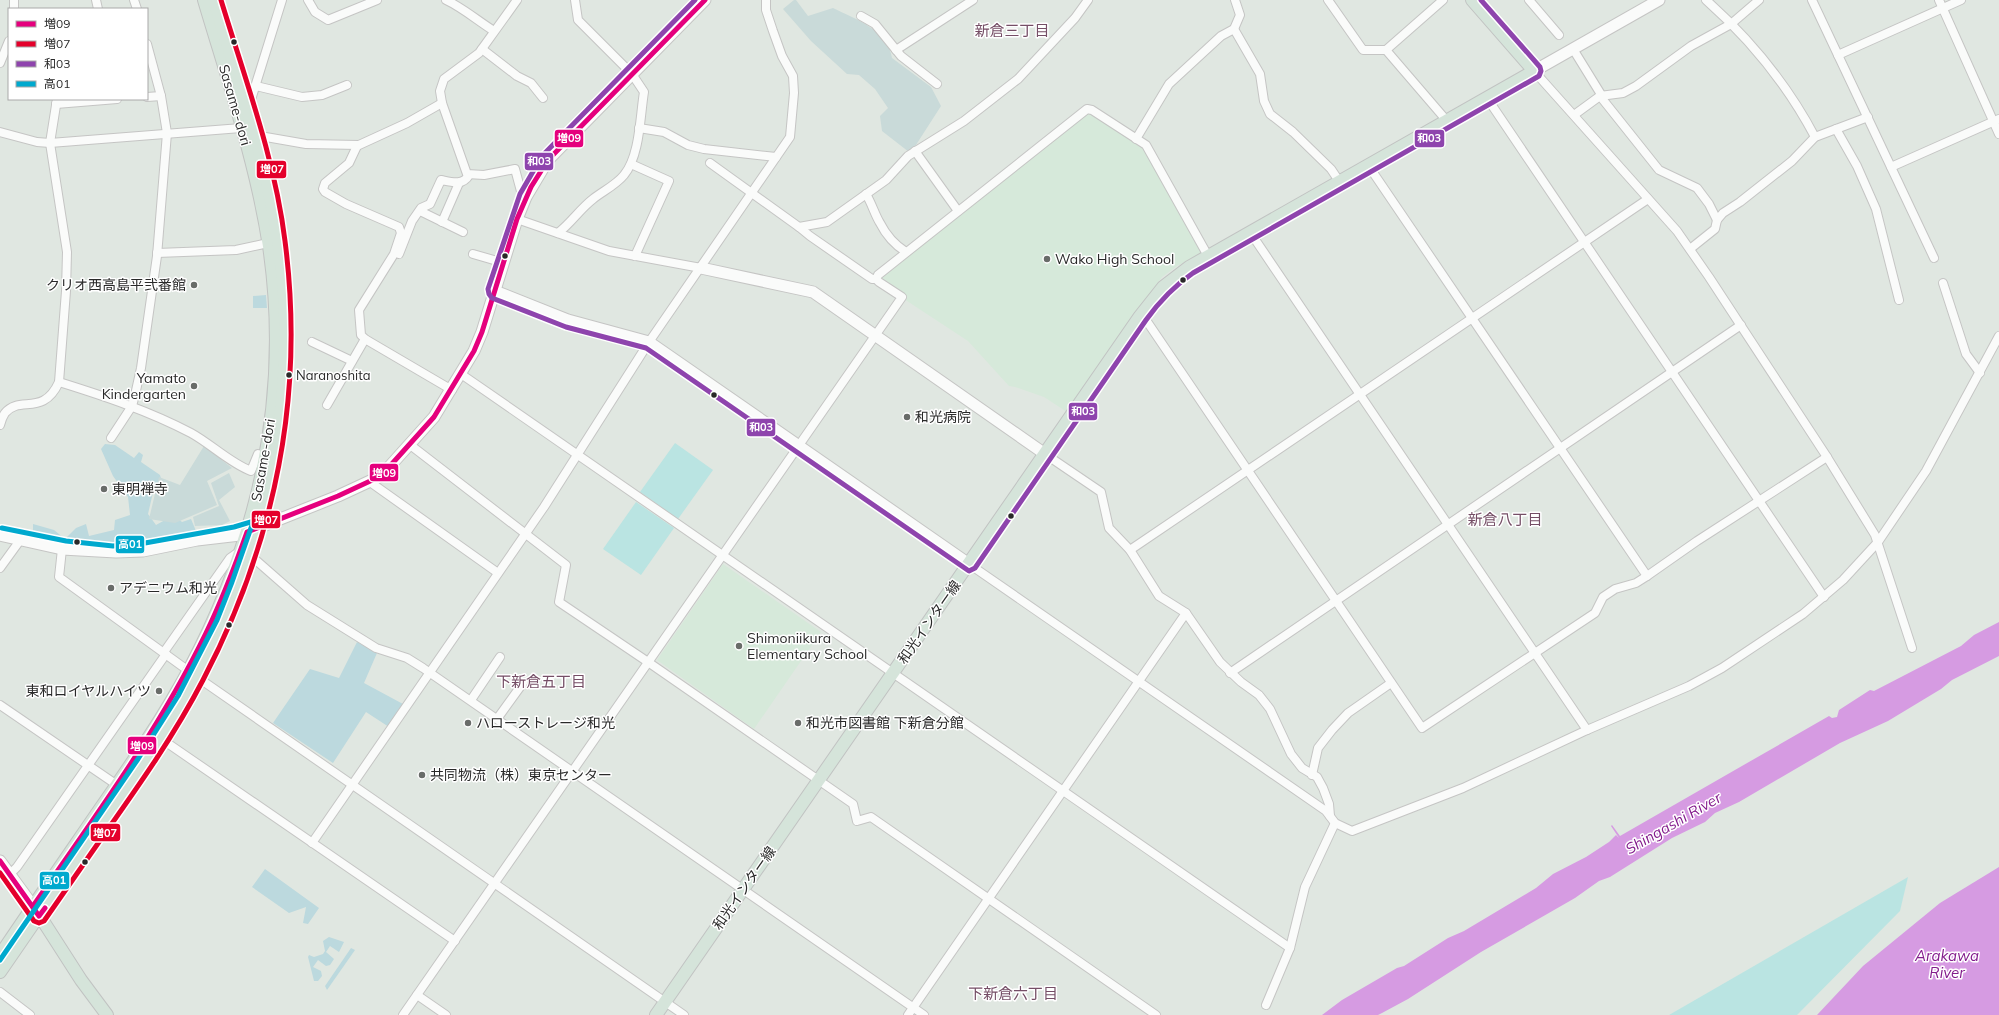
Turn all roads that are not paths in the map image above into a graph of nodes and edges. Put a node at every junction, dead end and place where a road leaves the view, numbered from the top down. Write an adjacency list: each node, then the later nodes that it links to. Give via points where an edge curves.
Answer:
1 (204, 0): 56 (main road, Sasame-dori)
2 (214, 0): 51 (main road, Sasame-dori)
3 (282, 0): 42 (street)
4 (308, 0): 5 (street, via 315,12 328,20)
5 (377, 0)
6 (446, 0): 28 (street, via 458,5)
7 (517, 0): 28 (street)
8 (575, 0): 39 (street, via 578,20)
9 (705, 0): 39 (street)
10 (766, 0): 68 (street, via 766,10 773,31 793,76 790,137)
11 (973, 0): 33 (street)
12 (1088, 0): 67 (street, via 1075,18 1018,79 964,120)
13 (1235, 0): 27 (street, via 1240,15)
14 (1328, 0): 34 (street, via 1363,50)
15 (1443, 0): 34 (street)
16 (1472, 0): 38 (main road)
17 (1529, 0): 29 (street)
18 (1660, 0): 31 (street)
19 (1706, 0): 26 (street)
20 (1759, 0): 26 (street)
21 (1812, 0): 35 (street)
22 (1939, 0): 24 (street)
23 (1961, 0): 24 (street)
24 (1943, 8): 35 (street); 55 (street)
25 (861, 16): 33 (street, via 875,24)
26 (1731, 24): 44 (street, via 1691,46 1636,86 1623,93); 63 (street, via 1786,88)
27 (1234, 28): 64 (street, via 1221,36 1169,84); 74 (street, via 1260,74 1264,101 1270,114 1293,132)
28 (494, 31): 32 (street)
29 (1559, 35)
30 (8, 44): 37 (street)
31 (1573, 49): 38 (street); 44 (street)
32 (482, 50): 46 (street, via 517,76 531,83); 50 (street, via 444,79 440,91)
33 (896, 50): 40 (street)
34 (1386, 50): 54 (street)
35 (1838, 55): 53 (street)
36 (149, 57): 43 (street)
37 (0, 64)
38 (1534, 71): 47 (main road, 和光インター線); 52 (street)
39 (632, 74): 57 (street, via 644,92); 78 (street, via 548,160)
40 (937, 84)
41 (347, 85): 42 (street, via 322,95 302,97)
42 (256, 86): 51 (street, via 250,103)
43 (161, 96): 45 (street); 60 (street)
44 (1601, 96): 52 (street); 83 (street, via 1659,170 1697,188)
45 (148, 97)
46 (543, 98)
47 (1487, 98): 54 (main road, 和光インター線); 90 (street)
48 (86, 100): 49 (street)
49 (56, 101): 65 (street)
50 (442, 102): 66 (street, via 407,123); 73 (street, via 467,174)
51 (245, 104): 62 (main road, Sasame-dori)
52 (1574, 115): 79 (street)
53 (1868, 117): 58 (street); 72 (street)
54 (1446, 121): 71 (main road, 和光インター線)
55 (1996, 121): 61 (street); 72 (street)
56 (241, 128): 60 (street); 89 (main road, Sasame-dori, via 254,174)
57 (639, 128): 68 (street, via 664,132 688,145 704,149); 69 (street)
58 (1836, 129): 63 (street); 104 (street, via 1857,166 1876,209)
59 (0, 132): 65 (street, via 37,142)
60 (167, 133): 65 (street); 92 (street)
61 (1999, 134)
62 (254, 135): 66 (street, via 306,144); 135 (main road, Sasame-dori, via 265,172 276,227 283,274 286,324 281,421 270,484)
63 (1815, 138): 83 (street, via 1792,161)
64 (1136, 139): 80 (street, via 1087,109); 96 (street, via 1146,145)
65 (50, 142): 117 (street, via 67,252)
66 (357, 146): 100 (street, via 349,163 323,188 325,192 346,204 399,227 401,233 394,254)
67 (915, 152): 77 (street, via 886,180); 80 (street)
68 (776, 157): 76 (street)
69 (632, 164): 88 (street, via 623,176 592,199 568,226); 95 (street, via 669,182)
70 (710, 164): 76 (street)
71 (1368, 165): 74 (main road, 和光インター線); 106 (street)
72 (1891, 167): 97 (street)
73 (470, 176): 75 (street); 78 (street, via 515,169 522,195)
74 (1340, 181): 87 (main road, 和光インター線)
75 (459, 183): 81 (street, via 441,180 430,204); 84 (street)
76 (752, 193): 85 (street); 99 (street)
77 (866, 194): 85 (street, via 827,222); 93 (street, via 879,223 896,245)
78 (526, 197): 82 (street)
79 (1648, 199): 90 (street); 91 (street)
80 (958, 210): 93 (street)
81 (420, 211): 84 (street); 100 (street, via 412,221 398,256)
82 (517, 219): 88 (street); 98 (street)
83 (1717, 220): 91 (street, via 1715,229)
84 (442, 222): 86 (street)
85 (800, 227): 101 (street, via 872,279)
86 (463, 232)
87 (1250, 232): 96 (main road, 和光インター線); 119 (street)
88 (558, 233): 95 (street, via 609,251)
89 (268, 243): 92 (street, via 236,250); 129 (main road, Sasame-dori, via 274,293 276,356 273,403)
90 (1584, 244): 106 (street); 114 (street)
91 (1690, 249): 107 (street)
92 (157, 252): 121 (street, via 141,368)
93 (906, 252): 101 (street, via 878,274)
94 (473, 254): 98 (street)
95 (635, 256): 99 (street)
96 (1208, 256): 105 (main road, 和光インター線, via 1169,281)
97 (1934, 258)
98 (504, 263): 103 (street)
99 (701, 268): 108 (street, via 813,292); 112 (street)
100 (382, 275): 110 (street, via 359,310 361,335)
101 (876, 279): 108 (street, via 902,298)
102 (1943, 283): 115 (street, via 1966,354)
103 (495, 291): 112 (street, via 568,320); 116 (street, via 482,332)
104 (1899, 300)
105 (1140, 316): 127 (main road, 和光インター線); 131 (street, via 1146,320)
106 (1472, 320): 119 (street); 126 (street)
107 (1741, 325): 114 (street); 130 (street)
108 (875, 335): 125 (street); 127 (street)
109 (1999, 336): 115 (street)
110 (365, 339): 113 (street); 118 (street)
111 (312, 342): 113 (street)
112 (649, 342): 125 (street); 128 (street)
113 (352, 361): 120 (street)
114 (1672, 373): 126 (street); 133 (street)
115 (1980, 373): 139 (street, via 1926,471)
116 (461, 374): 118 (street); 128 (street)
117 (59, 382): 121 (street); 122 (street, via 54,393 43,402 13,407 5,414)
118 (452, 390): 124 (street, via 434,417)
119 (1359, 395): 131 (street); 134 (street)
120 (327, 405)
121 (132, 406): 123 (street); 129 (street, via 190,432 244,468 251,470 258,454)
122 (0, 425)
123 (111, 438)
124 (409, 444): 132 (street, via 388,469); 136 (street)
125 (799, 445): 143 (street); 144 (street)
126 (1560, 448): 134 (street); 147 (street)
127 (1045, 454): 141 (street, via 1101,492 1109,528); 144 (main road, 和光インター線)
128 (577, 455): 136 (street); 143 (street)
129 (265, 456): 135 (main road, Sasame-dori)
130 (1827, 456): 133 (street); 139 (street)
131 (1248, 470): 141 (street); 149 (street)
132 (370, 482): 135 (street); 146 (street)
133 (1758, 501): 147 (street); 148 (street)
134 (1447, 524): 149 (street); 153 (street)
135 (253, 530): 140 (street, via 130,552); 142 (main road, Sasame-dori)
136 (526, 534): 146 (street); 155 (street, via 566,565 559,602)
137 (0, 535): 138 (street)
138 (21, 539): 140 (street); 145 (street)
139 (1878, 542): 148 (street, via 1861,563); 151 (street)
140 (62, 549): 152 (street, via 59,577)
141 (1130, 550): 150 (street, via 1159,596)
142 (246, 553): 152 (street, via 230,558); 156 (street, via 307,605 376,648 407,658); 157 (main road, Sasame-dori, via 228,611)
143 (722, 556): 155 (street); 158 (street)
144 (969, 564): 158 (main road, 和光インター線); 160 (street)
145 (0, 568)
146 (498, 573): 156 (street)
147 (1647, 576): 153 (street, via 1602,597 1595,613)
148 (1824, 597): 166 (street, via 1722,668 1689,686)
149 (1335, 600): 159 (street); 162 (street)
150 (1186, 612): 159 (street); 160 (street)
151 (1912, 648)
152 (165, 653): 157 (street); 168 (street)
153 (1535, 654): 162 (street, via 1422,728); 166 (street)
154 (500, 657): 163 (street)
155 (648, 662): 169 (street); 171 (street)
156 (429, 672): 163 (street); 173 (street)
157 (193, 673): 167 (main road, Sasame-dori); 172 (main road, Sasame-dori); 173 (street)
158 (893, 673): 171 (main road, 和光インター線); 174 (street)
159 (1230, 673): 170 (street, via 1259,695 1270,709 1291,754 1302,768)
160 (1138, 681): 174 (street); 175 (street)
161 (523, 683): 165 (street)
162 (1391, 683): 170 (street, via 1348,713 1332,730 1318,748)
163 (471, 700): 165 (street)
164 (0, 705): 168 (street)
165 (497, 719): 169 (street)
166 (1587, 730): 176 (street, via 1463,788 1352,830)
167 (160, 738): 177 (street); 183 (main road, Sasame-dori)
168 (87, 764): 172 (street); 179 (street)
169 (572, 772): 180 (street); 181 (street)
170 (1312, 775): 175 (street, via 1317,777 1323,788)
171 (819, 781): 181 (main road, 和光インター線); 182 (street, via 853,804 858,821 871,817)
172 (117, 785): 183 (main road, Sasame-dori)
173 (351, 785): 177 (street); 180 (street)
174 (1063, 790): 182 (street); 185 (street)
175 (1330, 816): 176 (street)
176 (1335, 823): 185 (street, via 1305,887)
177 (312, 843): 184 (street)
178 (0, 861): 179 (street)
179 (10, 874): 183 (street)
180 (494, 884): 184 (street); 190 (street)
181 (743, 889): 190 (main road, 和光インター線); 192 (street)
182 (988, 899): 192 (street); 201 (street)
183 (36, 911): 186 (main road, Sasame-dori); 187 (main road, Sasame-dori); 194 (main road)
184 (455, 941): 189 (street)
185 (1290, 948): 191 (street)
186 (0, 955)
187 (0, 972)
188 (0, 992): 193 (street)
189 (417, 995): 195 (street); 196 (street)
190 (665, 1002): 197 (main road, 和光インター線); 198 (street)
191 (1266, 1005)
192 (913, 1008): 199 (street); 200 (street)
193 (30, 1015)
194 (107, 1015)
195 (403, 1015)
196 (446, 1015)
197 (656, 1015)
198 (684, 1015)
199 (908, 1015)
200 (924, 1015)
201 (1156, 1015)

